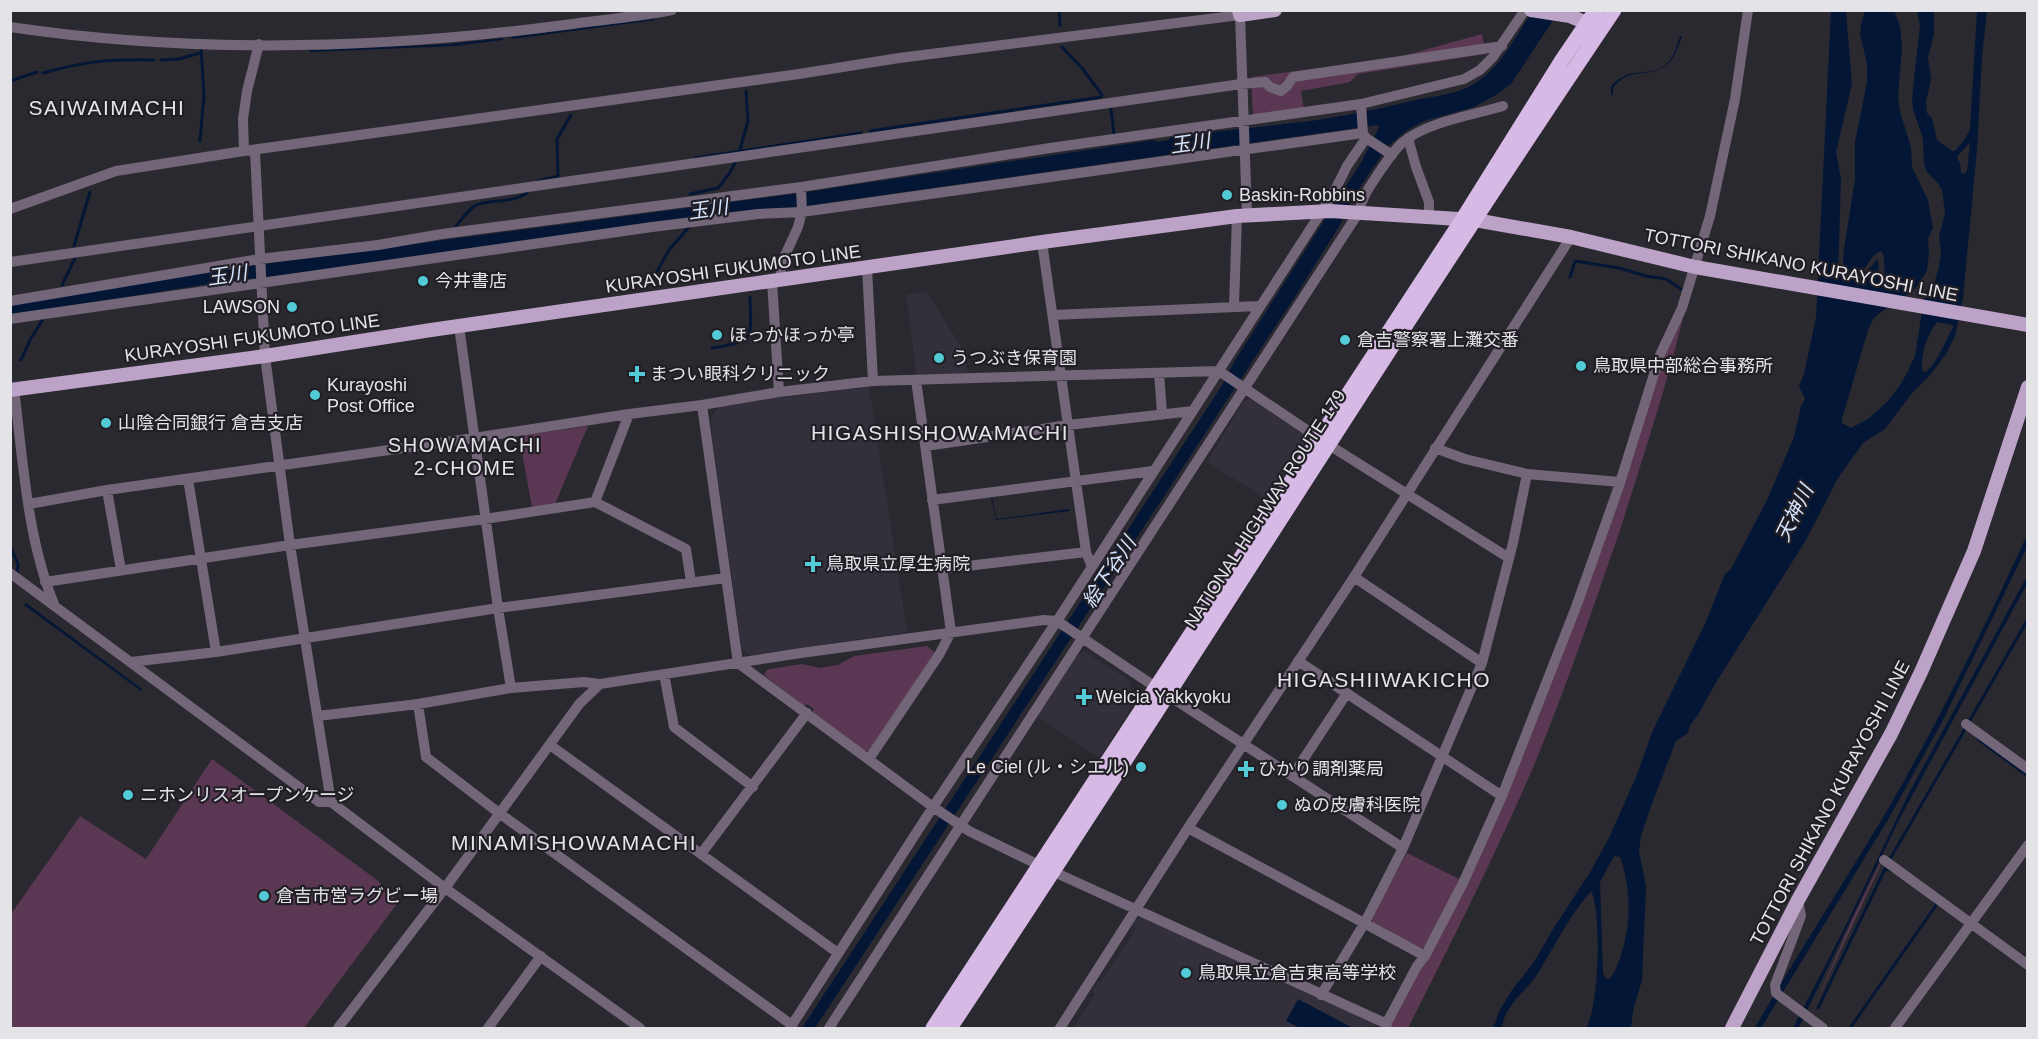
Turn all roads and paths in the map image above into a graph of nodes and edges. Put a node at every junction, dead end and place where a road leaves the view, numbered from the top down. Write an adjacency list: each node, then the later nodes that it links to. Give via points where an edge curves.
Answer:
1 (672, 10): 10 (street, via 416,41)
2 (1275, 10): 7 (main road)
3 (1525, 10): 11 (street)
4 (1531, 10): 8 (main road)
5 (1614, 10): 8 (highway, NATIONAL HIGHWAY ROUTE 179)
6 (1748, 11): 35 (street, via 1732,111)
7 (1239, 13): 12 (street); 19 (street)
8 (1595, 21): 28 (highway, NATIONAL HIGHWAY ROUTE 179)
9 (10, 27): 10 (street, via 154,42)
10 (259, 44): 19 (street, via 243,119)
11 (1502, 46): 12 (street, via 1293,77 1281,90 1265,82); 13 (street, via 1480,70 1464,79)
12 (1241, 84): 15 (street); 29 (street)
13 (1361, 104): 15 (street); 16 (street)
14 (1503, 106): 17 (street, via 1435,125)
15 (1244, 123): 18 (street); 21 (street)
16 (1364, 136): 18 (street); 20 (street); 23 (street)
17 (1408, 138): 20 (street); 27 (street, via 1429,202)
18 (1245, 147): 24 (street); 26 (street)
19 (249, 151): 22 (street, via 116,171); 29 (street)
20 (1392, 155): 25 (street)
21 (801, 187): 24 (street); 32 (street)
22 (10, 209)
23 (1325, 211): 25 (main road, KURAYOSHI FUKUMOTO LINE); 26 (main road, KURAYOSHI FUKUMOTO LINE); 40 (street)
24 (802, 212): 36 (street); 37 (street, via 652,228)
25 (1357, 212): 27 (main road, KURAYOSHI FUKUMOTO LINE); 51 (street)
26 (1242, 215): 31 (main road, KURAYOSHI FUKUMOTO LINE); 39 (street)
27 (1429, 217): 28 (main road, KURAYOSHI FUKUMOTO LINE)
28 (1468, 220): 30 (main road, TOTTORI SHIKANO KURAYOSHI LINE); 61 (highway, NATIONAL HIGHWAY ROUTE 179)
29 (259, 225): 32 (street); 33 (street)
30 (1570, 237): 35 (main road, TOTTORI SHIKANO KURAYOSHI LINE); 63 (street)
31 (1042, 242): 34 (main road, KURAYOSHI FUKUMOTO LINE); 41 (street)
32 (260, 259): 37 (street); 38 (street)
33 (10, 262)
34 (867, 268): 36 (main road, KURAYOSHI FUKUMOTO LINE); 50 (street)
35 (1699, 268): 43 (main road, TOTTORI SHIKANO KURAYOSHI LINE); 69 (street, via 1660,355)
36 (776, 281): 44 (main road, KURAYOSHI FUKUMOTO LINE); 54 (street)
37 (260, 284): 42 (street); 45 (street)
38 (10, 301)
39 (1234, 306): 40 (street); 41 (street)
40 (1259, 306): 47 (street)
41 (1053, 315): 48 (street)
42 (10, 319)
43 (2028, 325)
44 (459, 326): 45 (main road, KURAYOSHI FUKUMOTO LINE); 60 (street)
45 (265, 356): 53 (main road, KURAYOSHI FUKUMOTO LINE); 64 (street)
46 (1160, 373): 47 (street); 48 (street); 57 (street)
47 (1222, 373): 51 (street); 56 (street)
48 (1060, 376): 49 (street); 59 (street)
49 (916, 380): 50 (street); 62 (street)
50 (873, 381): 54 (street)
51 (1243, 386): 61 (street); 92 (street)
52 (2028, 387): 127 (main road, TOTTORI SHIKANO KURAYOSHI LINE, via 1974,551 1921,672 1891,734)
53 (13, 390): 74 (street)
54 (779, 392): 55 (street)
55 (702, 405): 58 (street); 85 (street)
56 (1192, 411): 57 (street); 65 (street)
57 (1162, 413): 59 (street)
58 (629, 414): 60 (street); 73 (street)
59 (1068, 425): 62 (street); 68 (street)
60 (474, 438): 64 (street); 75 (street)
61 (1325, 441): 71 (street); 102 (highway, NATIONAL HIGHWAY ROUTE 179)
62 (926, 446): 72 (street)
63 (1435, 448): 66 (street); 71 (street)
64 (280, 466): 67 (street); 76 (street)
65 (1153, 471): 68 (street); 80 (street)
66 (1527, 474): 69 (street); 79 (street)
67 (188, 479): 70 (street); 78 (street)
68 (1077, 482): 72 (street); 77 (street)
69 (1620, 482): 115 (street)
70 (107, 490): 74 (street); 82 (street)
71 (1406, 494): 79 (street); 84 (street)
72 (932, 500): 81 (street)
73 (595, 502): 75 (street); 87 (street, via 686,549)
74 (29, 504): 86 (street)
75 (485, 519): 76 (street); 89 (street)
76 (290, 545): 78 (street); 93 (street)
77 (1086, 552): 80 (street); 81 (street)
78 (201, 558): 82 (street); 94 (street)
79 (1509, 558): 98 (street)
80 (1092, 567): 90 (street)
81 (942, 569): 91 (street)
82 (121, 570): 86 (street)
83 (10, 573): 88 (street)
84 (1354, 577): 95 (street); 98 (street)
85 (726, 578): 87 (street); 97 (street)
86 (45, 582): 88 (street)
87 (691, 582): 89 (street)
88 (54, 604): 96 (street)
89 (498, 609): 93 (street); 101 (street)
90 (1060, 623): 91 (street, via 1044,620); 92 (street); 117 (street)
91 (951, 632): 97 (street); 111 (street)
92 (1080, 636): 102 (street); 119 (street)
93 (305, 638): 94 (street); 106 (street)
94 (216, 652): 96 (street)
95 (1298, 660): 103 (street); 108 (street)
96 (131, 662): 116 (street, via 319,802)
97 (738, 663): 99 (street); 105 (street)
98 (1482, 663): 110 (street)
99 (664, 674): 100 (street); 114 (street, via 674,727)
100 (600, 684): 101 (street); 109 (street, via 580,703)
101 (511, 688): 104 (street)
102 (1162, 692): 108 (street); 125 (highway, NATIONAL HIGHWAY ROUTE 179)
103 (1347, 693): 110 (street); 113 (street)
104 (418, 704): 106 (street); 118 (street, via 426,757)
105 (807, 712): 111 (street); 114 (street)
106 (318, 716): 116 (street)
107 (1966, 724): 112 (street)
108 (1244, 744): 113 (street); 120 (street)
109 (550, 745): 118 (street); 123 (street)
110 (1444, 756): 115 (street); 122 (street)
111 (870, 759): 117 (street)
112 (2028, 769)
113 (1293, 775): 122 (street)
114 (753, 787): 123 (street)
115 (1502, 796): 133 (street)
116 (331, 802): 126 (street)
117 (937, 809): 119 (street); 131 (street)
118 (499, 813): 126 (street); 138 (street)
119 (958, 823): 125 (street); 142 (street)
120 (1188, 828): 128 (street); 129 (street)
121 (2028, 845): 130 (street)
122 (1403, 848): 129 (street)
123 (701, 854): 131 (street)
124 (1884, 860): 130 (street)
125 (1048, 868): 128 (street); 143 (highway, NATIONAL HIGHWAY ROUTE 179); 144 (highway, NATIONAL HIGHWAY ROUTE 179)
126 (445, 888): 132 (street); 139 (street)
127 (1798, 900): 136 (street, via 1801,916 1775,985 1776,993); 146 (main road, TOTTORI SHIKANO KURAYOSHI LINE)
128 (1136, 909): 135 (street); 145 (street)
129 (1364, 924): 133 (street); 135 (street)
130 (1971, 924): 134 (street); 149 (street)
131 (838, 954): 138 (street)
132 (541, 956): 140 (street); 141 (street)
133 (1425, 956): 137 (street)
134 (2028, 965)
135 (1321, 994): 137 (street)
136 (1808, 1017): 147 (street); 148 (street)
137 (1385, 1026)
138 (791, 1027)
139 (338, 1029)
140 (489, 1029)
141 (640, 1029)
142 (829, 1029)
143 (933, 1029)
144 (950, 1029)
145 (1060, 1029)
146 (1732, 1029)
147 (1801, 1029)
148 (1823, 1029)
149 (1895, 1029)

